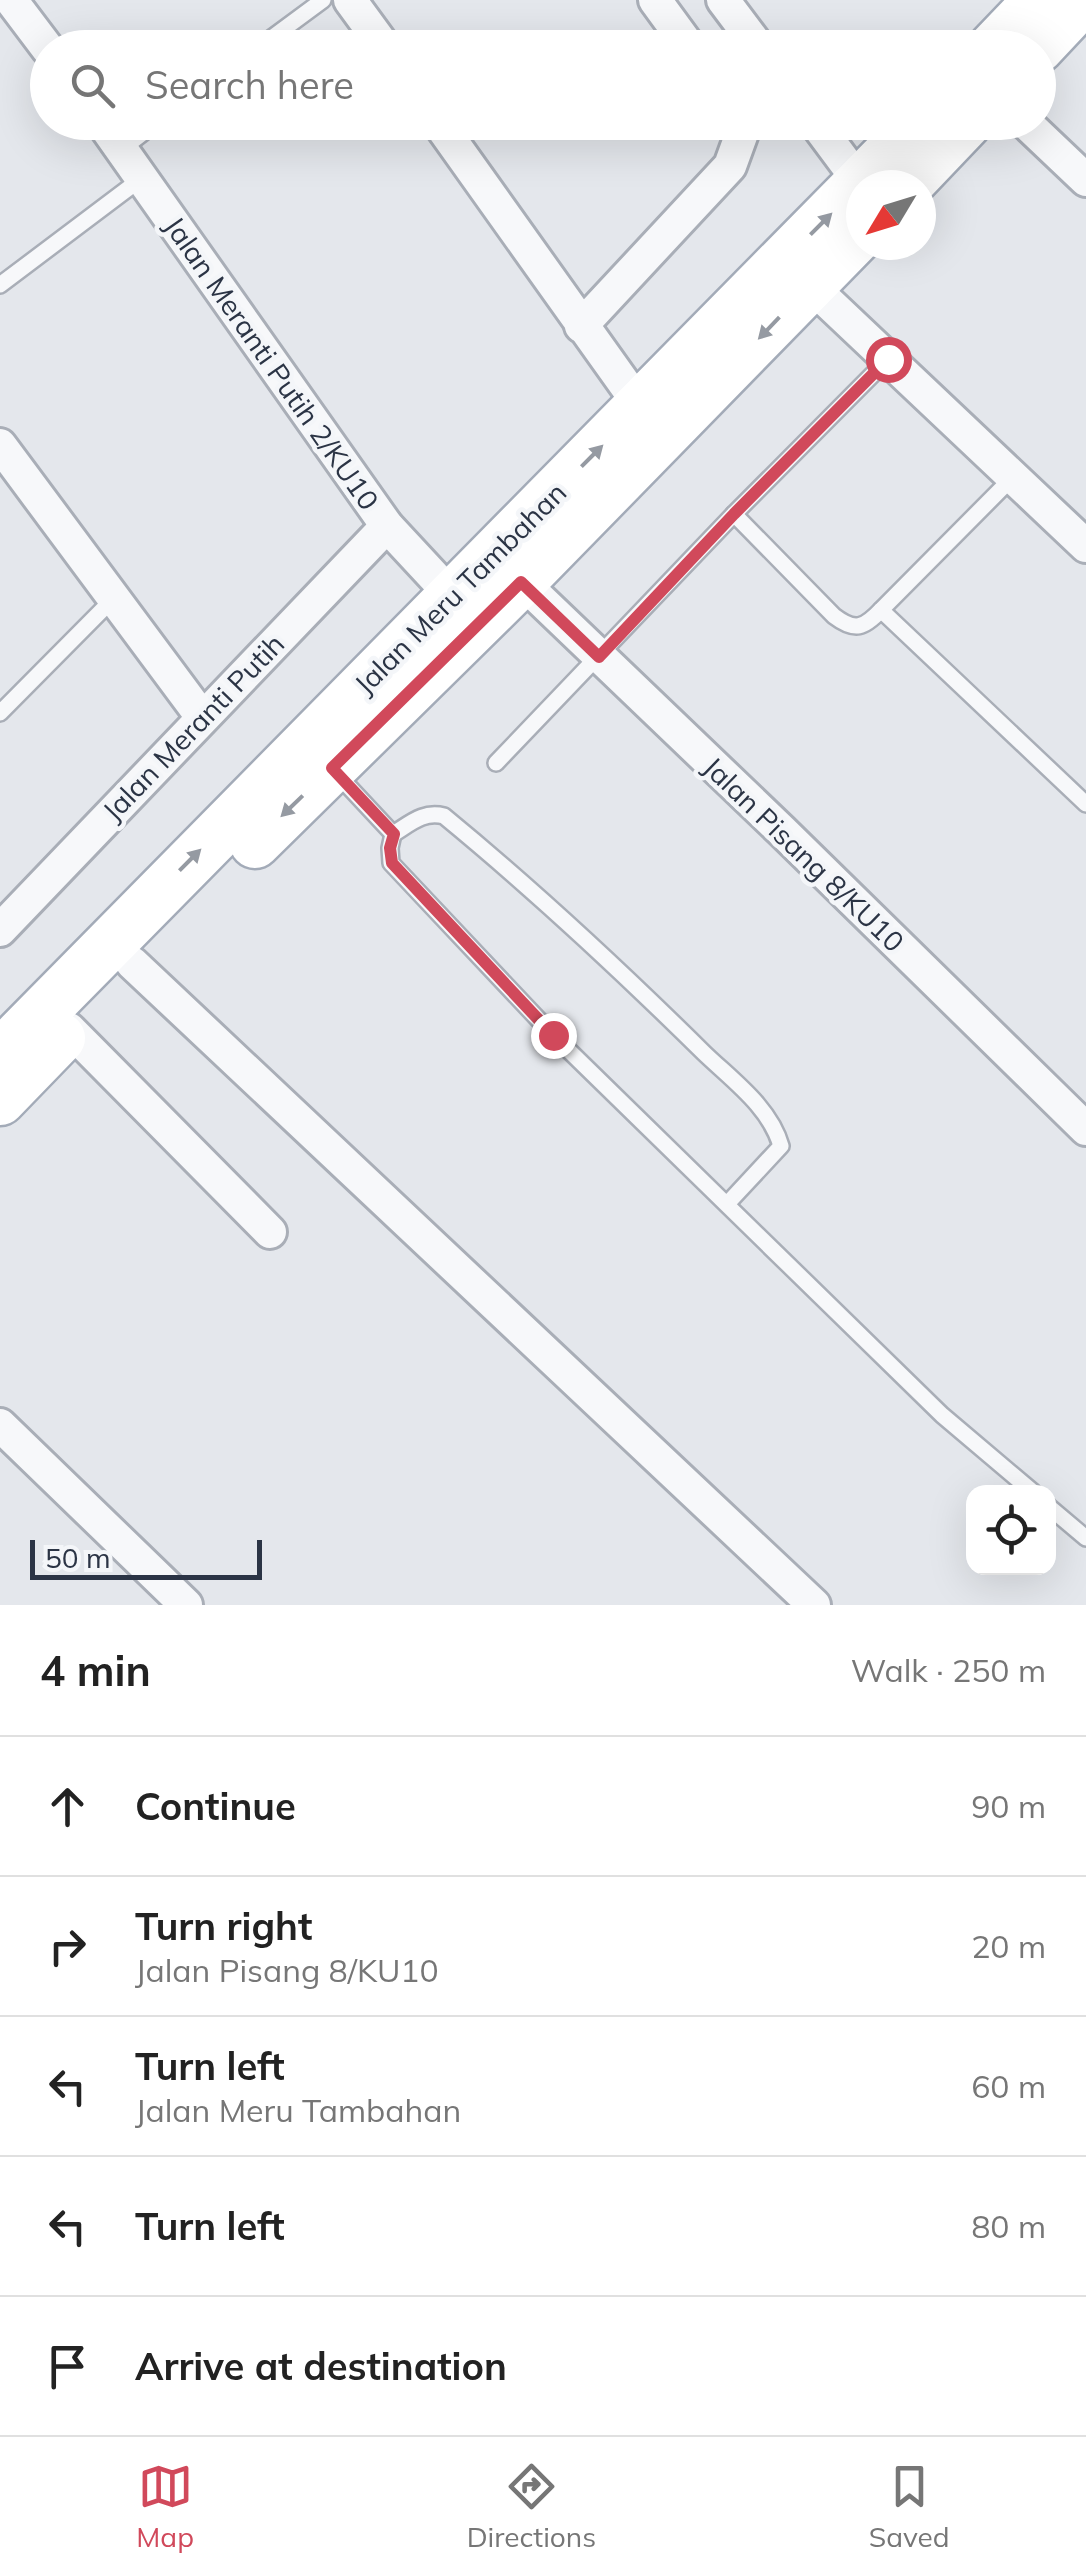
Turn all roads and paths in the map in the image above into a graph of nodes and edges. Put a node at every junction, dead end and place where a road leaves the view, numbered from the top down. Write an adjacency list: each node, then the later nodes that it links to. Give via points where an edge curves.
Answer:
1 (11, 0): 8 (street)
2 (323, 0): 9 (lane)
3 (350, 0): 10 (street)
4 (655, 0): 11 (street)
5 (723, 0): 12 (street)
6 (1039, 0): 13 (main road)
7 (1084, 0): 14 (main road)
8 (34, 30)
9 (282, 30)
10 (371, 30)
11 (677, 30)
12 (746, 30)
13 (1010, 30)
14 (1055, 30)
15 (115, 140): 25 (street, Jalan Meranti Putih 2/KU10)
16 (451, 140): 31 (street)
17 (739, 140): 31 (street, via 730,166)
18 (835, 140): 22 (street)
19 (910, 140): 23 (main road, Jalan Meru Tambahan)
20 (943, 140): 24 (main road, Jalan Meru Tambahan)
21 (1044, 140): 26 (street)
22 (868, 170)
23 (892, 170)
24 (903, 170)
25 (142, 178): 29 (lane); 37 (street, Jalan Meranti Putih 2/KU10)
26 (1086, 180)
27 (846, 219): 33 (main road, Jalan Meru Tambahan, one-way to 27)
28 (846, 249): 30 (main road, Jalan Meru Tambahan)
29 (0, 285)
30 (811, 286): 32 (street); 39 (main road, Jalan Meru Tambahan, one-way to 39)
31 (581, 326): 33 (street)
32 (888, 359): 35 (street); 36 (lane)
33 (641, 407): 40 (main road, Jalan Meru Tambahan, one-way to 33)
34 (0, 445): 41 (street)
35 (1013, 477): 38 (street); 42 (lane)
36 (734, 514): 42 (lane, via 846,625 869,623); 43 (lane)
37 (386, 526): 40 (street, Jalan Meranti Putih 2/KU10); 45 (street, Jalan Meranti Putih)
38 (1086, 546)
39 (521, 582): 43 (street, Jalan Pisang 8/KU10); 47 (main road, Jalan Meru Tambahan)
40 (452, 596): 53 (main road, Jalan Meru Tambahan, one-way to 40)
41 (114, 598): 44 (lane); 45 (street)
42 (881, 610): 48 (lane)
43 (599, 657): 46 (lane); 55 (street, Jalan Pisang 8/KU10)
44 (0, 713)
45 (202, 717): 50 (street, Jalan Meranti Putih)
46 (496, 763)
47 (332, 768): 49 (lane); 51 (main road, Jalan Meru Tambahan, one-way to 51)
48 (1086, 804)
49 (394, 834): 56 (lane, via 392,863 553,1035); 56 (lane, via 422,815 444,816 762,1110 781,1146)
50 (6, 911)
51 (132, 963): 52 (main road, Jalan Meru Tambahan); 63 (street)
52 (69, 1029): 54 (main road, Jalan Meru Tambahan); 57 (street)
53 (0, 1055)
54 (0, 1100)
55 (1086, 1129)
56 (727, 1204): 59 (lane, via 942,1415)
57 (270, 1232)
58 (0, 1426): 62 (street)
59 (1025, 1485)
60 (1056, 1513): 61 (lane)
61 (1086, 1538)
62 (186, 1605)
63 (814, 1605)

